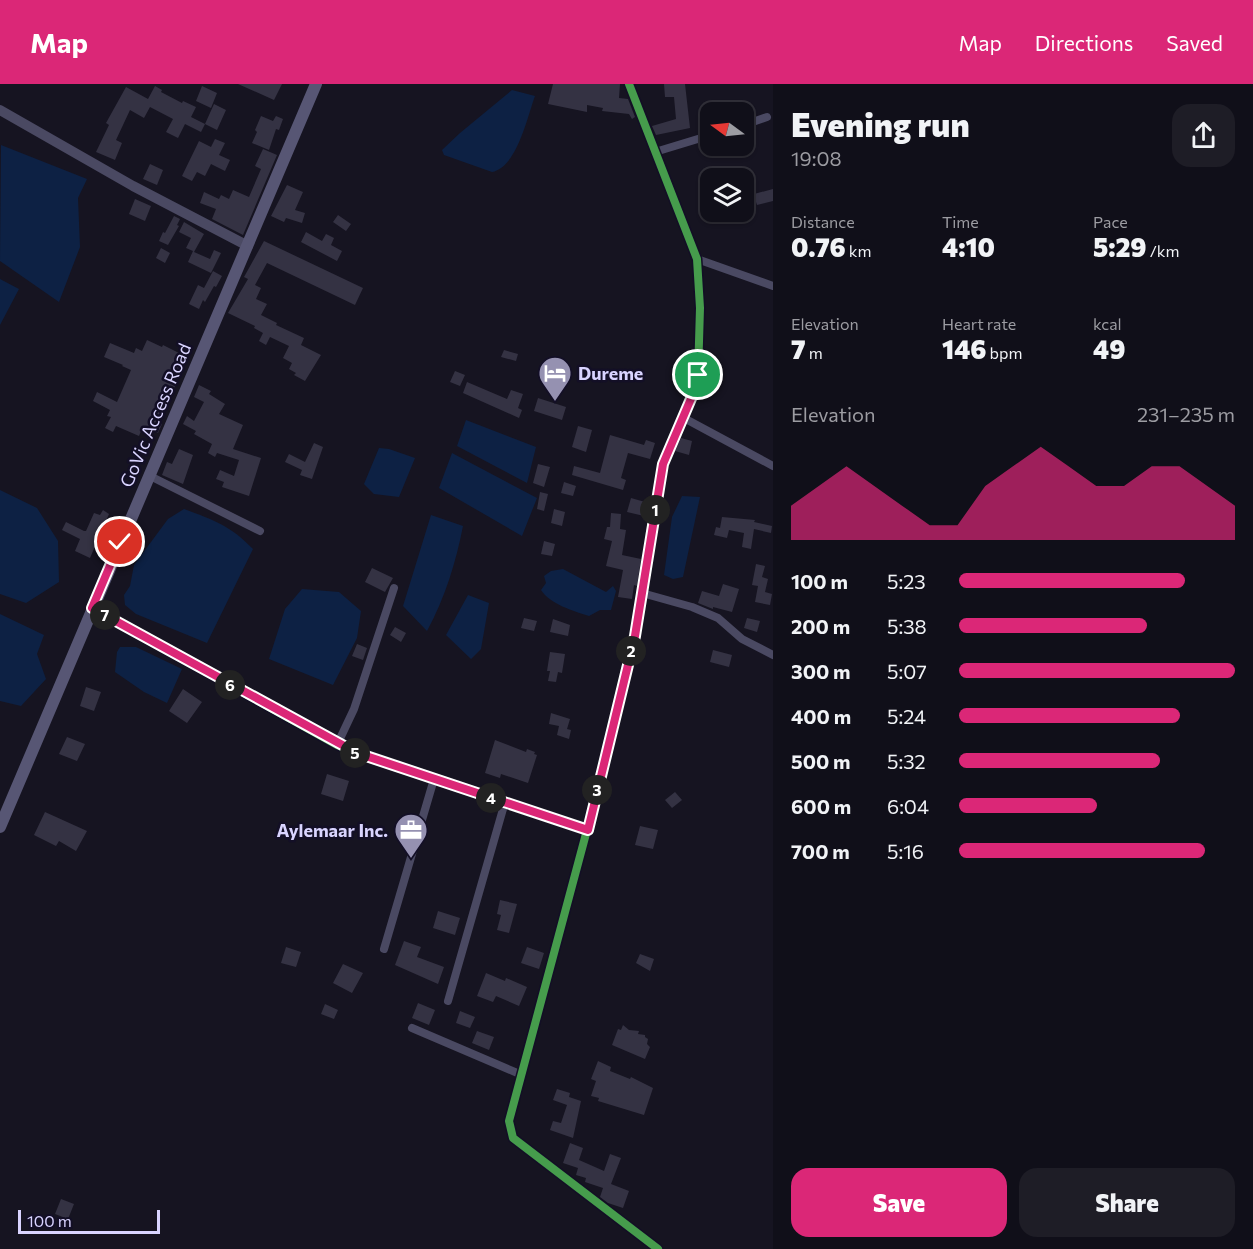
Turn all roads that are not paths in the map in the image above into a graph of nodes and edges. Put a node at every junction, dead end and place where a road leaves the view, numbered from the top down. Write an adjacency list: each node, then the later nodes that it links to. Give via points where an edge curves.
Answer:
1 (316, 84): 8 (main road, GoVic Access Road)
2 (629, 84): 7 (street)
3 (0, 110): 8 (street)
4 (767, 117): 5 (street)
5 (754, 121)
6 (700, 138): 7 (street)
7 (655, 152): 9 (street)
8 (248, 246): 13 (main road, GoVic Access Road)
9 (697, 259): 10 (street); 11 (street, via 698,375)
10 (773, 286)
11 (682, 417): 12 (street); 16 (street, via 663,464)
12 (773, 466)
13 (148, 476): 14 (street); 17 (main road, GoVic Access Road)
14 (260, 531)
15 (394, 588): 19 (street, via 354,709)
16 (642, 593): 18 (street, via 718,618 742,639); 23 (street)
17 (92, 608): 19 (street); 22 (main road, GoVic Access Road)
18 (773, 655)
19 (337, 745): 20 (street)
20 (434, 779): 21 (street); 24 (street)
21 (504, 802): 23 (street); 25 (street)
22 (0, 827)
23 (588, 830): 27 (street)
24 (384, 949)
25 (448, 1001)
26 (412, 1028): 27 (street)
27 (522, 1075): 28 (street, via 508,1121 513,1138)
28 (658, 1249)

